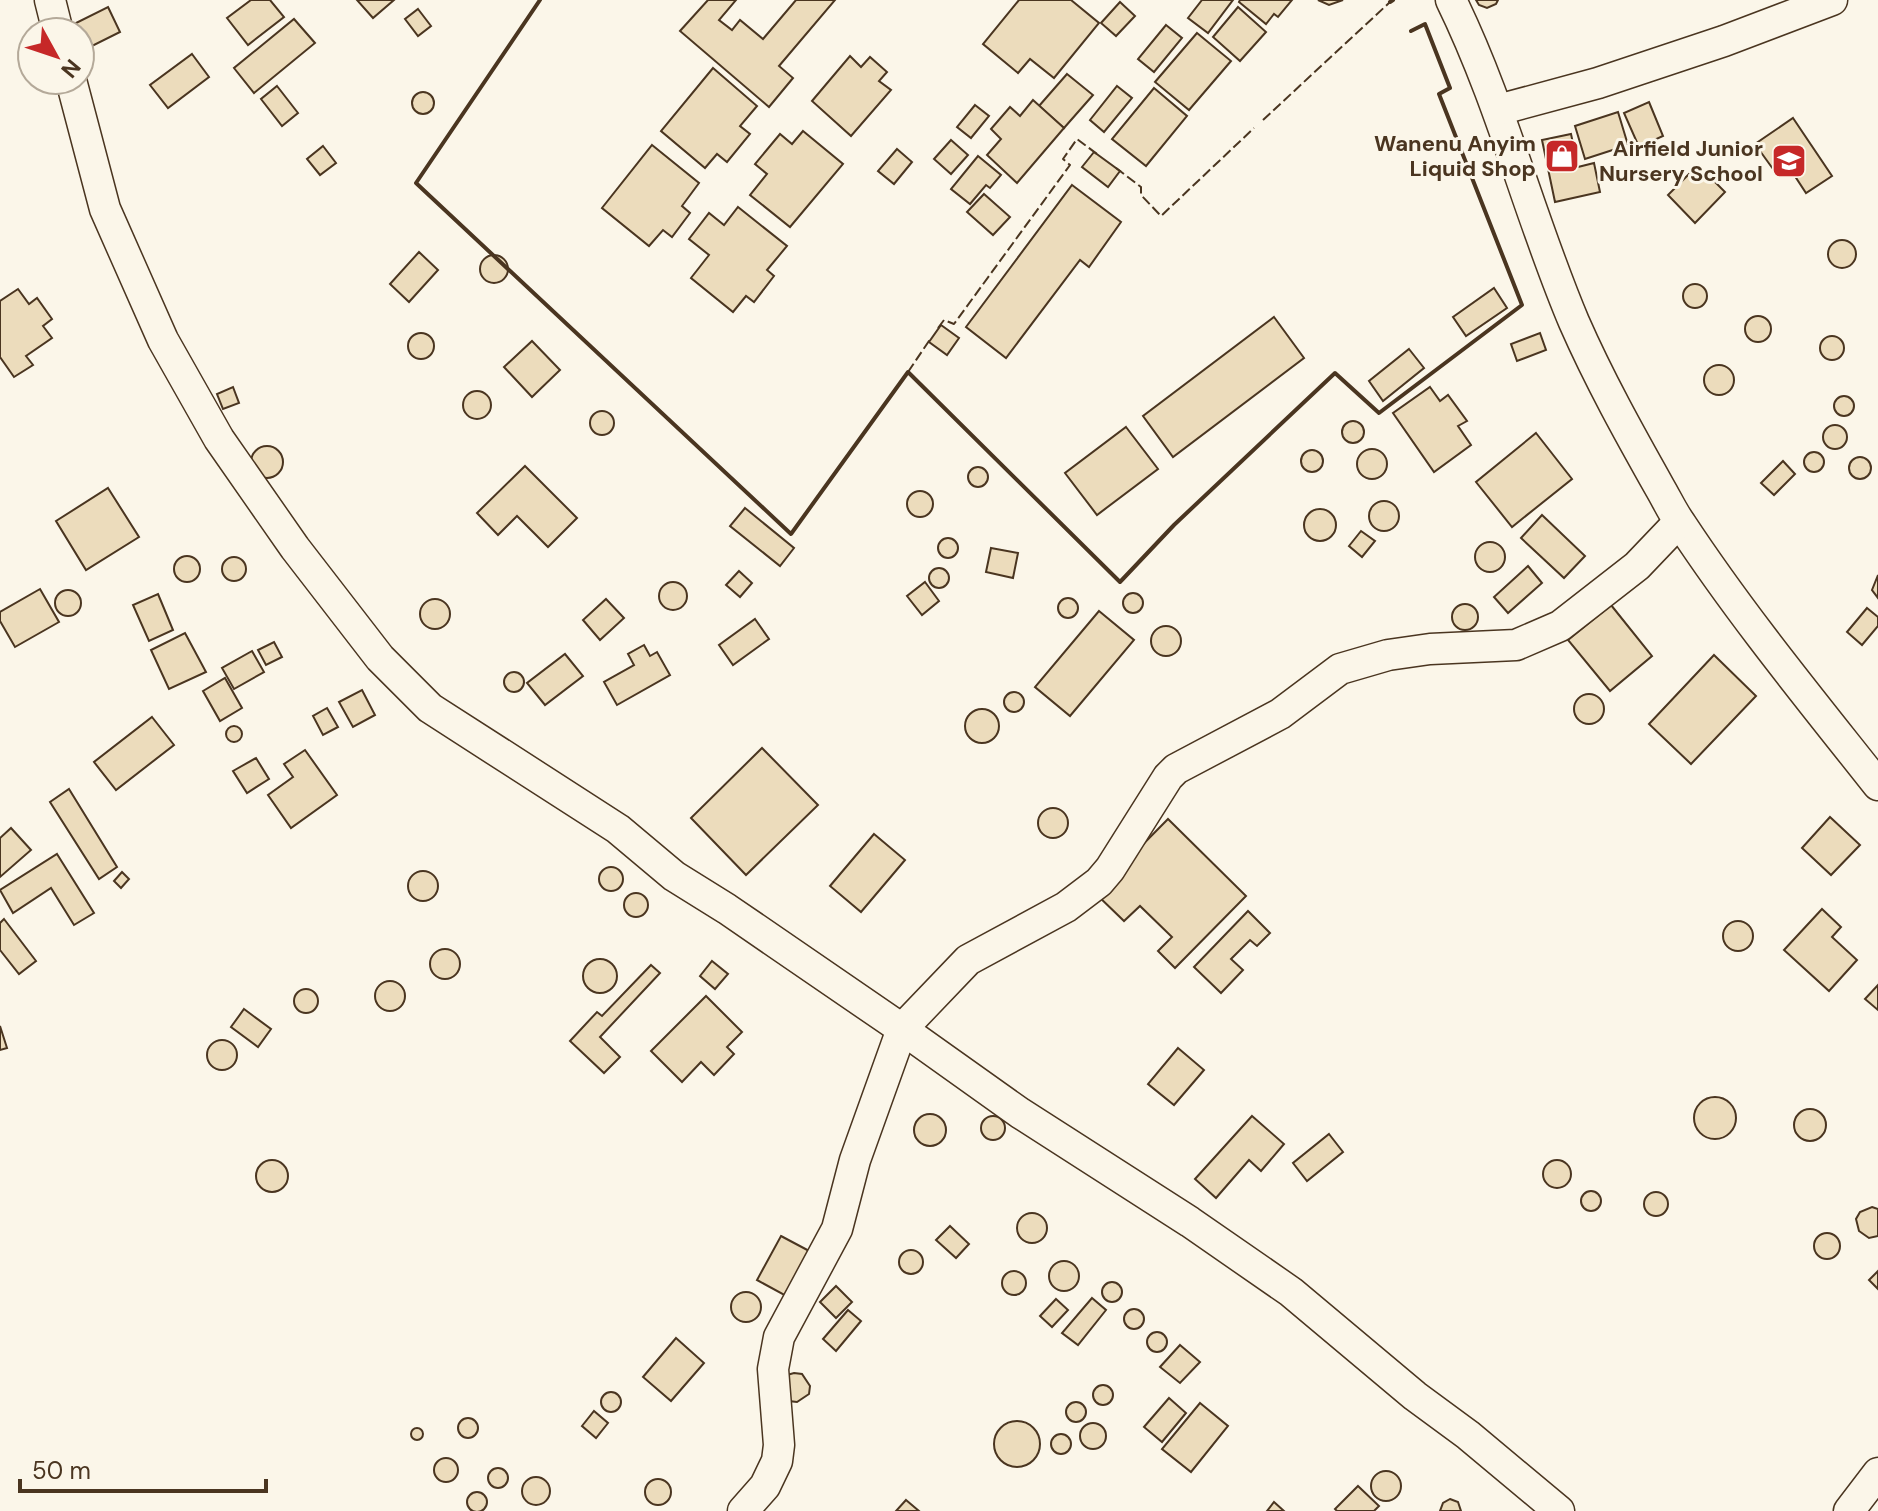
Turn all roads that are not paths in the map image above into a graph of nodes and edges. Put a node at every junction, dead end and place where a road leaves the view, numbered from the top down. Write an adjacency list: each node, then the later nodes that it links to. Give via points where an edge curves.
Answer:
1 (1451, 0): 4 (street)
2 (1832, 0): 4 (street, via 1598,83)
3 (75, 96): 7 (street, via 105,209 163,340 219,439 380,658 430,708 618,829 674,876)
4 (1498, 110): 5 (street, via 1536,227 1575,323 1627,432)
5 (1679, 522): 6 (street); 7 (street, via 1637,566 1560,626 1516,645 1430,649 1340,669 1280,714 1176,769 1099,882 1066,907 968,960)
6 (1878, 785)
7 (902, 1029): 9 (street, via 855,1160 837,1229 779,1337 773,1369 777,1461 765,1486); 10 (street, via 1291,1292)
8 (1878, 1473): 11 (street)
9 (743, 1511)
10 (1559, 1511)
11 (1849, 1511)

